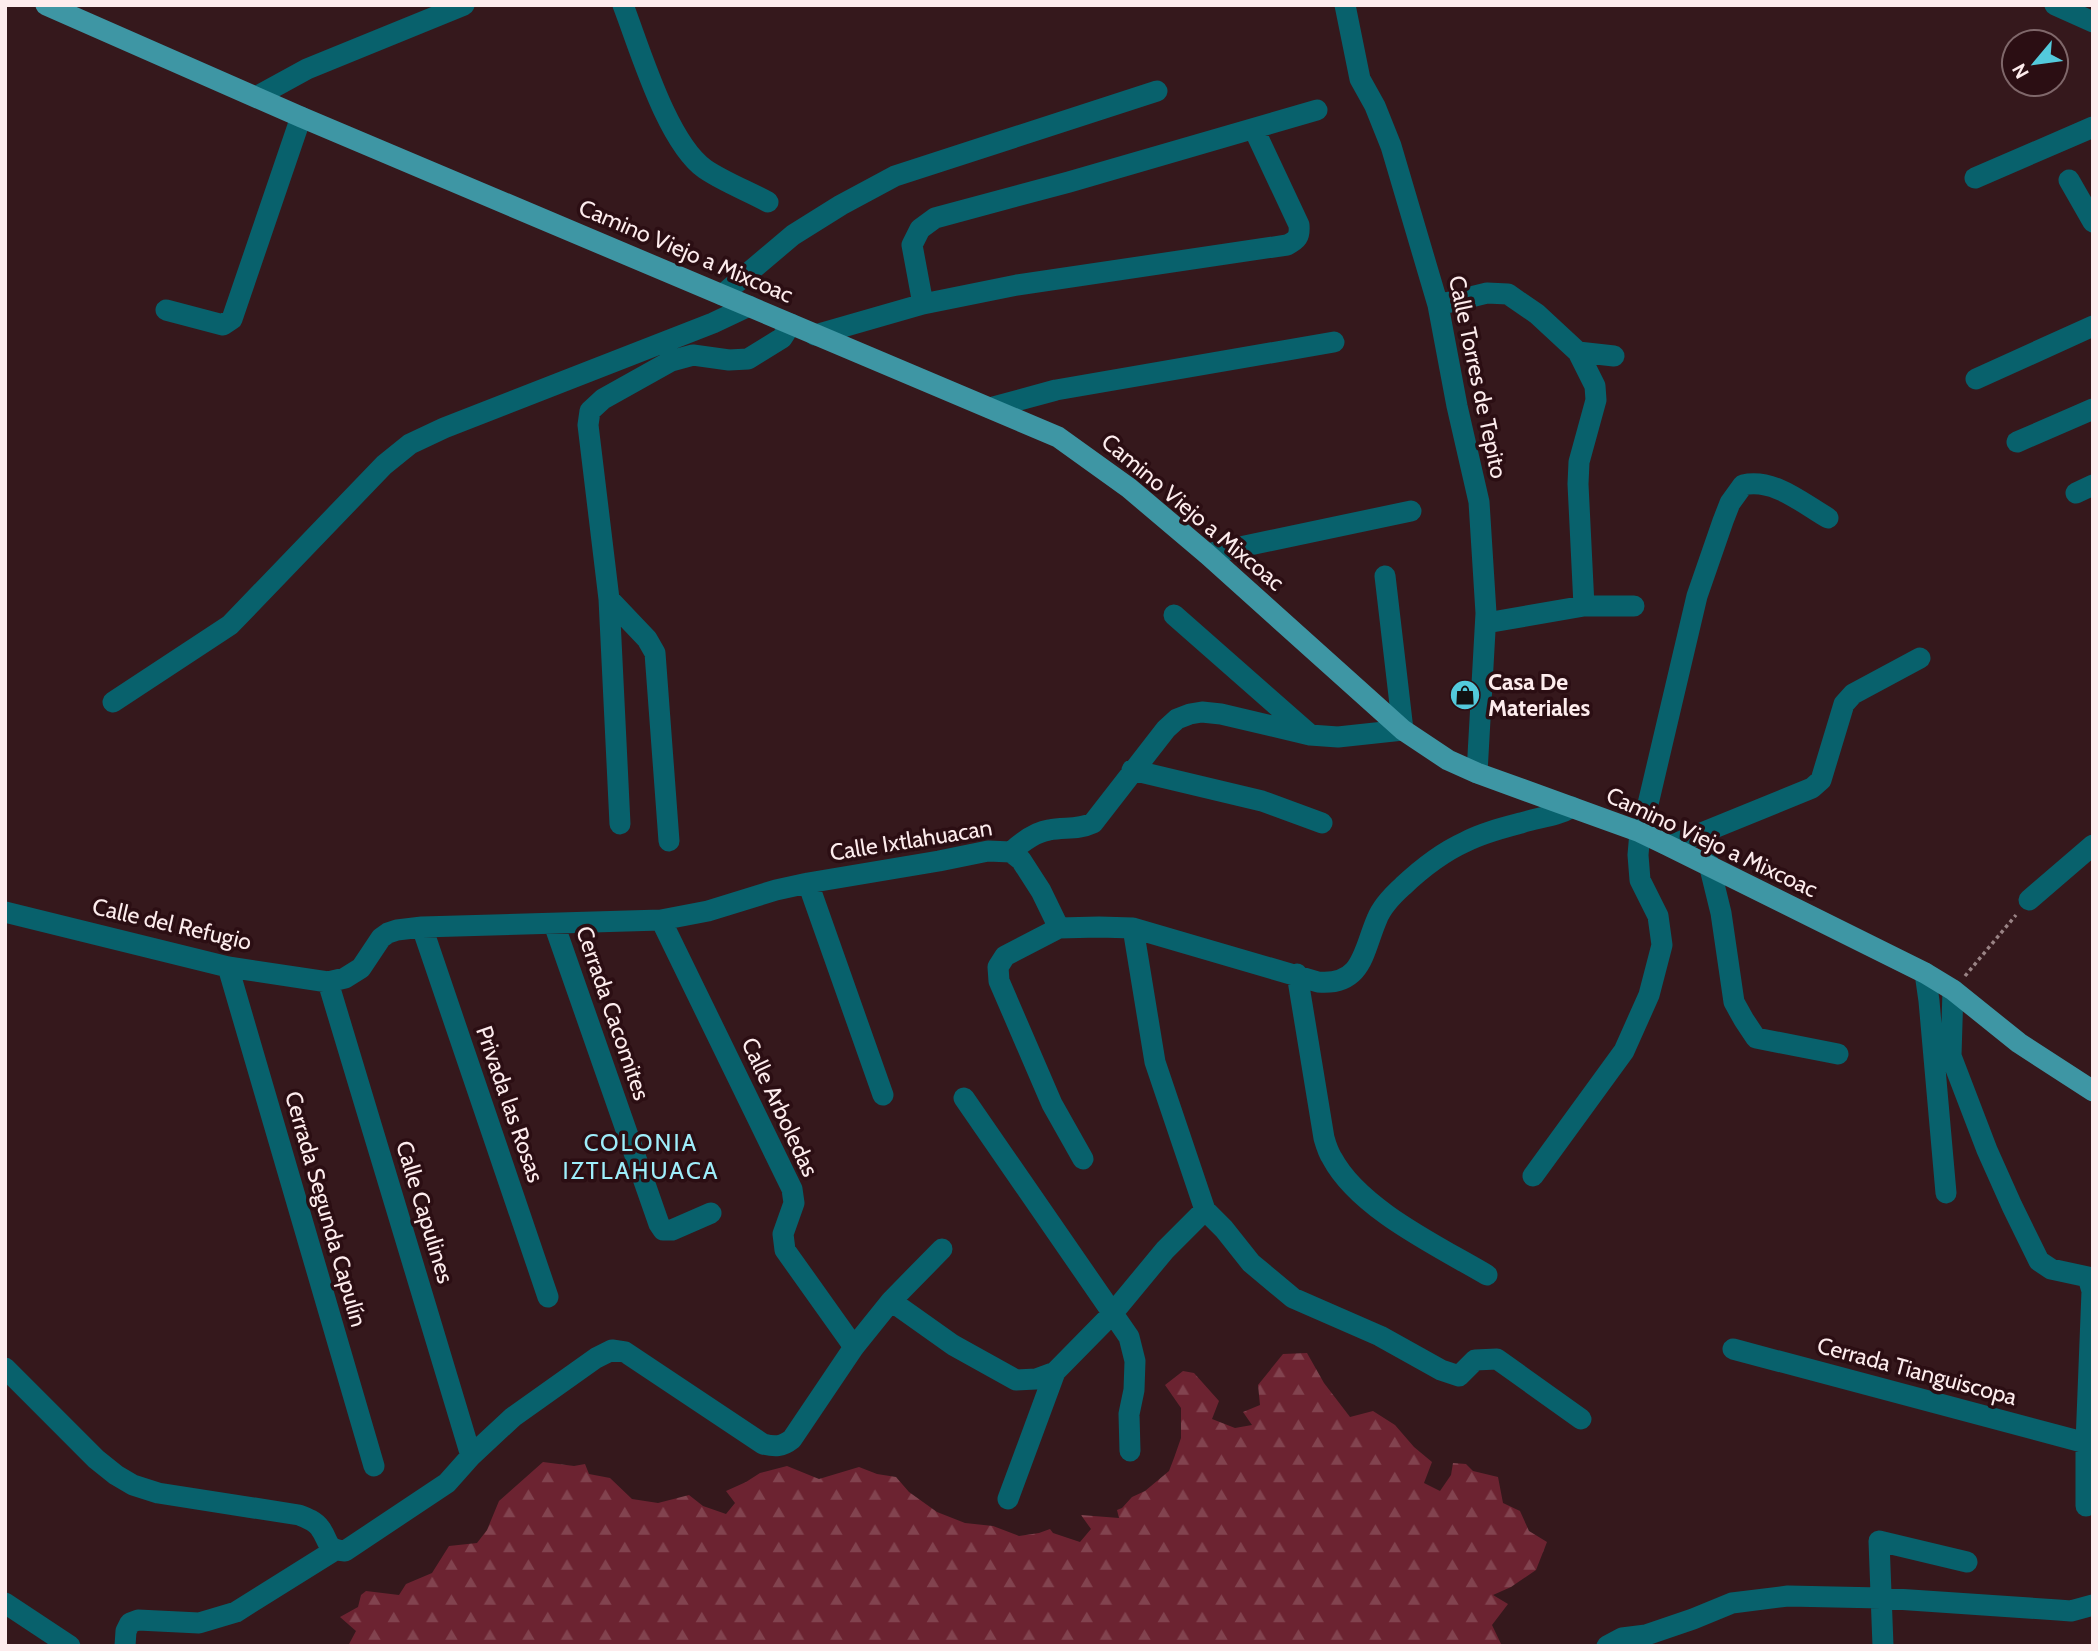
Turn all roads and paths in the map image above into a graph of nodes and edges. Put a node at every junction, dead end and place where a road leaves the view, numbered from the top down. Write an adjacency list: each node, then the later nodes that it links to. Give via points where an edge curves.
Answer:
1 (46, 5): 8 (main road, Camino Viejo a Mixcoac)
2 (464, 5): 8 (street, via 307,69)
3 (623, 5): 15 (street, via 658,98 684,147 704,168)
4 (1345, 5): 19 (street, Calle Torres de Tepito, via 1360,79 1391,146)
5 (2055, 5): 6 (street)
6 (2093, 22)
7 (1157, 91): 17 (street, via 895,176 793,235)
8 (256, 97): 10 (main road, Camino Viejo a Mixcoac)
9 (1317, 110): 12 (street)
10 (301, 117): 17 (main road, Camino Viejo a Mixcoac); 21 (street, via 232,319 223,325)
11 (2093, 127): 13 (street)
12 (1254, 129): 18 (street, via 935,218 920,229 912,245); 18 (street, via 1300,225 1300,234 1287,245 1017,285)
13 (1975, 178)
14 (2069, 180): 16 (street)
15 (768, 202)
16 (2093, 222)
17 (722, 295): 20 (main road, Camino Viejo a Mixcoac)
18 (923, 304): 24 (street)
19 (1438, 305): 26 (street, via 1487,293 1508,294); 40 (street, Calle Torres de Tepito, via 1479,502)
20 (748, 306): 22 (main road, Camino Viejo a Mixcoac); 42 (street, via 410,444 384,465 230,625)
21 (166, 310)
22 (791, 324): 24 (main road, Camino Viejo a Mixcoac); 36 (street, via 782,338 748,359 693,355 671,361 590,411)
23 (2093, 326): 28 (street)
24 (815, 335): 29 (main road, Camino Viejo a Mixcoac)
25 (1334, 342): 29 (street, via 1056,390)
26 (1578, 352): 27 (street); 37 (street, via 1595,386 1596,400 1578,484)
27 (1614, 356)
28 (1976, 379)
29 (990, 408): 34 (main road, Camino Viejo a Mixcoac, via 1059,438 1129,488)
30 (2093, 409): 31 (street)
31 (2017, 442)
32 (1411, 511): 34 (street)
33 (1828, 518): 50 (street, via 1772,485 1755,482 1743,485 1730,503 1697,596)
34 (1207, 554): 43 (main road, Camino Viejo a Mixcoac)
35 (1385, 576): 43 (street)
36 (609, 599): 48 (street); 51 (street, via 655,653)
37 (1584, 606): 38 (street); 40 (street)
38 (1634, 606)
39 (1174, 615): 44 (street)
40 (1486, 623): 46 (street, Calle Torres de Tepito)
41 (1920, 659): 52 (street, via 1853,694 1844,704 1821,780 1812,788)
42 (113, 702)
43 (1403, 730): 44 (street, via 1338,737); 46 (main road, Camino Viejo a Mixcoac)
44 (1310, 735): 45 (street, via 1221,714 1190,714 1166,729)
45 (1132, 770): 49 (street, via 1262,801); 54 (street, via 1093,823 1049,830)
46 (1477, 773): 47 (main road, Camino Viejo a Mixcoac)
47 (1572, 807): 50 (main road, Camino Viejo a Mixcoac); 66 (street, via 1559,815 1490,832 1442,856 1388,901 1356,970 1346,978 1329,983)
48 (620, 824)
49 (1322, 824)
50 (1640, 832): 52 (main road, Camino Viejo a Mixcoac); 74 (street, via 1640,880 1658,916 1662,945 1648,995 1624,1051)
51 (668, 841)
52 (1665, 844): 55 (main road, Camino Viejo a Mixcoac)
53 (2093, 845): 57 (street)
54 (1011, 852): 56 (street, Calle Ixtlahuacan, via 988,851); 62 (street, Calle Ixtlahuacan, via 1041,891)
55 (1709, 864): 65 (main road, Camino Viejo a Mixcoac); 69 (street, via 1734,1002 1756,1038)
56 (808, 883): 59 (street, Calle Ixtlahuacan); 71 (street)
57 (2029, 900): 68 (path)
58 (5, 912): 64 (street, Calle del Refugio)
59 (661, 920): 60 (street, Calle Ixtlahuacan); 84 (street, Calle Arboledas, via 792,1189 794,1203 783,1234 785,1250)
60 (554, 924): 61 (street, Calle Ixtlahuacan); 77 (street, Cerrada Cacomites, via 659,1224 663,1230 672,1230)
61 (422, 927): 67 (street, Calle Ixtlahuacan, via 388,933 361,968); 80 (street, Privada las Rosas)
62 (1059, 928): 63 (street); 73 (street, via 1005,956 998,967 999,981 1052,1104)
63 (1133, 928): 66 (street); 76 (street, via 1155,1062)
64 (228, 967): 67 (street, Calle del Refugio); 92 (street, Cerrada Segunda Capulín)
65 (1925, 973): 68 (main road, Camino Viejo a Mixcoac); 75 (street)
66 (1297, 974): 79 (street, via 1324,1138 1332,1158 1365,1199)
67 (328, 982): 91 (street, Calle Capulines)
68 (1953, 990): 70 (main road, Camino Viejo a Mixcoac, via 2018,1043); 82 (street, via 1951,1056 1987,1150 2039,1261 2051,1269 2088,1277)
69 (1838, 1054)
70 (2093, 1091)
71 (883, 1095)
72 (964, 1098): 83 (street)
73 (1083, 1160)
74 (1533, 1175)
75 (1946, 1193)
76 (1205, 1210): 83 (street); 88 (street, via 1251,1263 1293,1298 1459,1376 1475,1360 1497,1359)
77 (711, 1213)
78 (942, 1249): 81 (street)
79 (1486, 1275)
80 (548, 1297)
81 (891, 1301): 84 (street); 87 (street, via 953,1345 1016,1380)
82 (2092, 1301): 89 (street)
83 (1112, 1314): 87 (street); 90 (street, via 1129,1337 1135,1361)
84 (854, 1347): 91 (street, via 792,1439 777,1447 763,1444 625,1352 612,1350 513,1417)
85 (1734, 1349): 89 (street, Cerrada Tianguiscopa)
86 (5, 1368): 95 (street, via 96,1459 133,1485 299,1515 312,1520)
87 (1055, 1372): 93 (street)
88 (1581, 1419)
89 (2086, 1443): 94 (street)
90 (1130, 1451)
91 (471, 1456): 95 (street, via 447,1483 345,1551)
92 (374, 1466)
93 (1008, 1499)
94 (2086, 1506)
95 (335, 1550): 101 (street, via 236,1612 199,1623 130,1623)
96 (1967, 1562): 97 (street, via 1880,1541)
97 (1881, 1598): 99 (street, via 2071,1611); 102 (street, via 1788,1596 1732,1603); 103 (street)
98 (5, 1603): 100 (street)
99 (2093, 1605)
100 (70, 1646)
101 (125, 1646)
102 (1607, 1646)
103 (1883, 1646)

